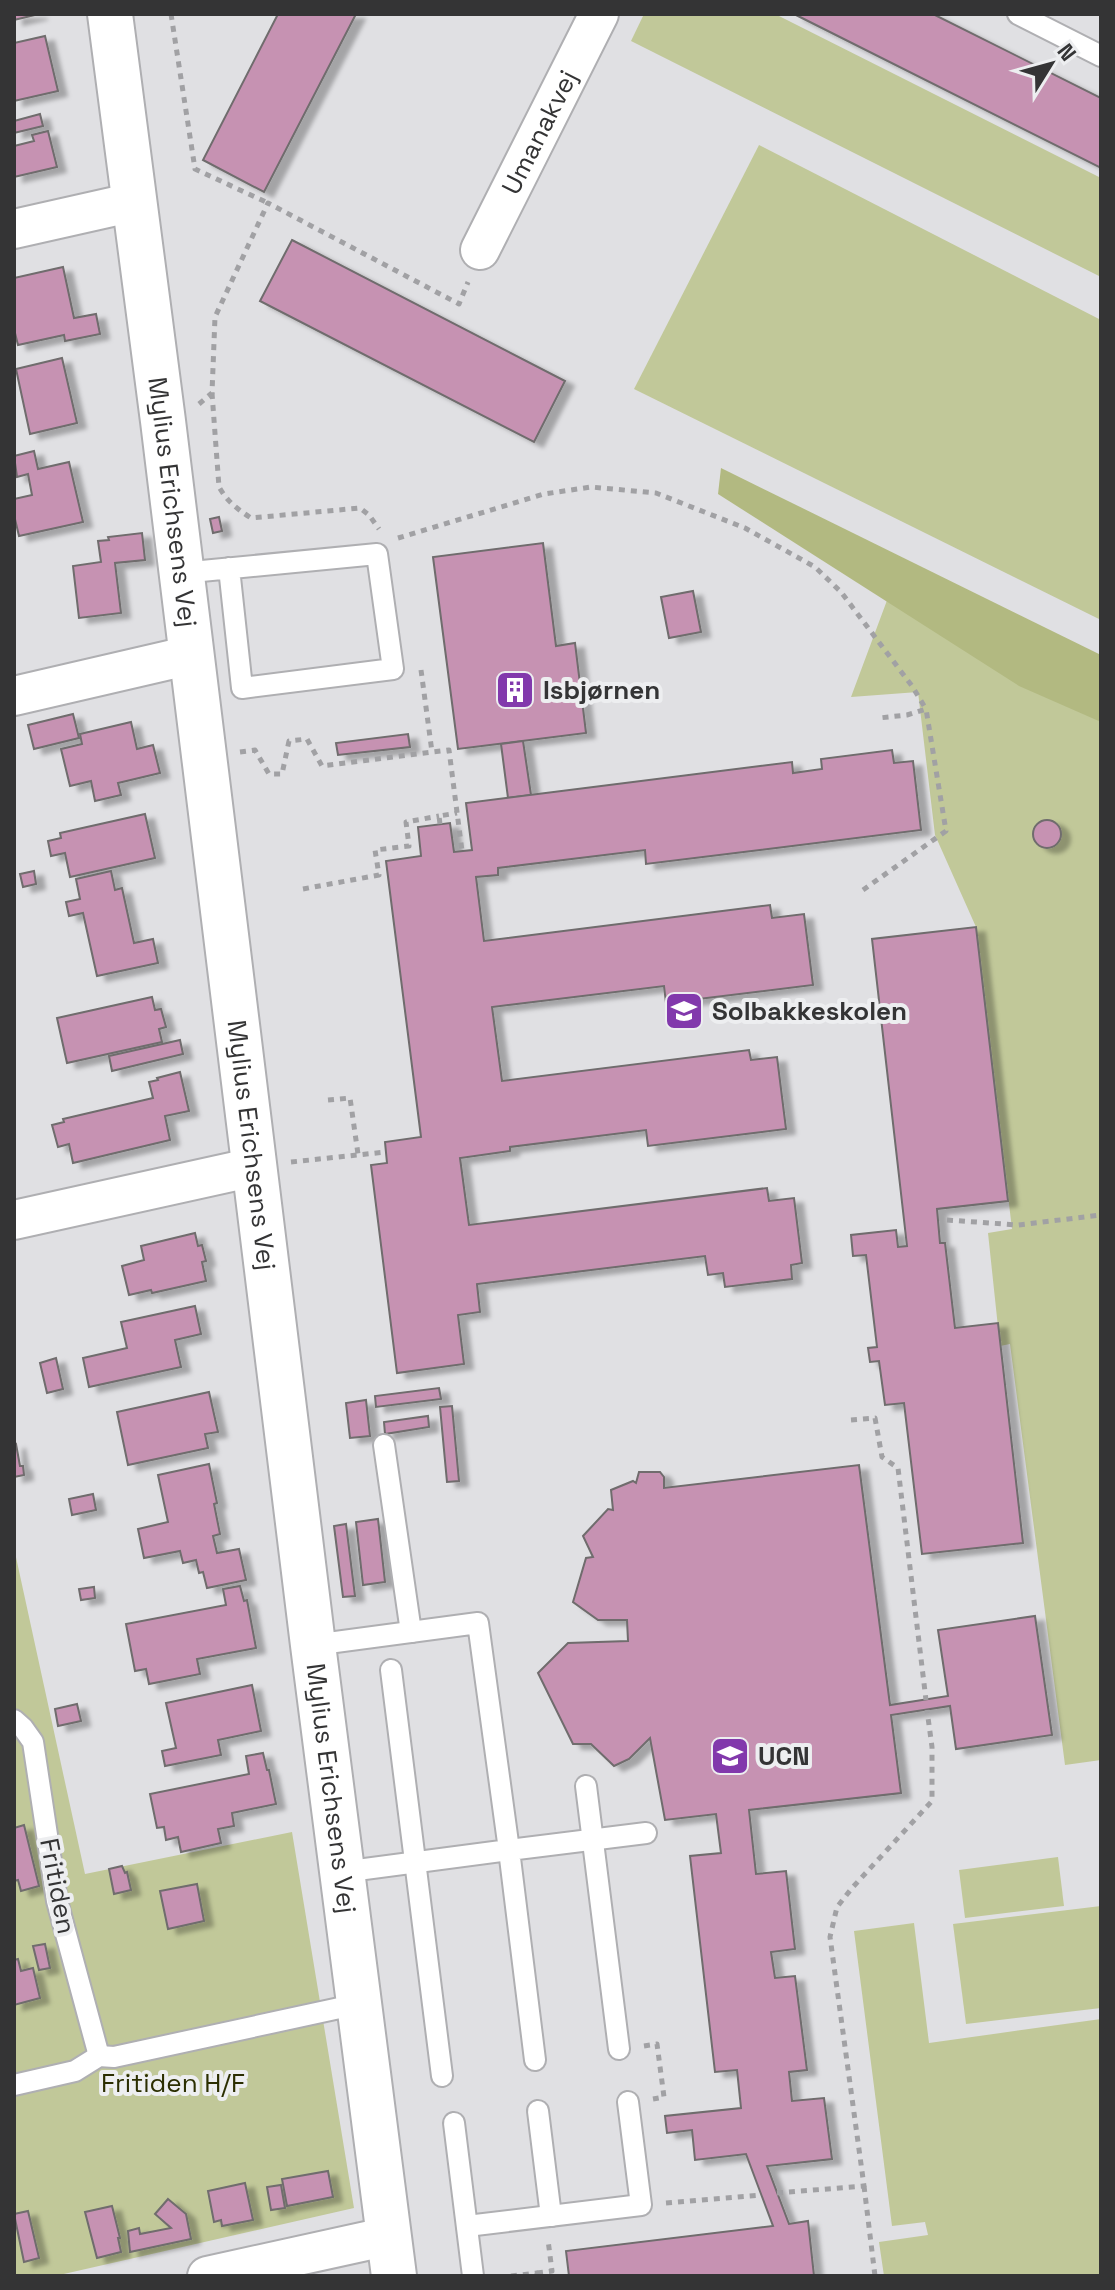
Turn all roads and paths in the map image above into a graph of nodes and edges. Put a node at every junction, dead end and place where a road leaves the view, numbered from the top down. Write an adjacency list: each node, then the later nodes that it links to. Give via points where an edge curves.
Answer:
1 (110, 14): 6 (street, Mylius Erichsens Vej)
2 (171, 14): 7 (path, via 195,169)
3 (599, 14): 9 (street, Umanakvej)
4 (1018, 14): 5 (lane)
5 (1101, 56)
6 (134, 202): 8 (street); 11 (street, Mylius Erichsens Vej)
7 (268, 203): 9 (path, via 459,304); 10 (path, via 215,317)
8 (14, 229)
9 (480, 250)
10 (212, 393): 11 (path, via 187,415); 12 (path, via 219,487 226,500 251,518 360,508 369,515)
11 (163, 421): 14 (street, Mylius Erichsens Vej)
12 (381, 547): 13 (lane); 13 (lane, via 393,669 242,688); 17 (path, via 544,494 591,487 656,493 745,528 815,567 841,592)
13 (229, 568): 14 (lane)
14 (181, 573): 15 (street, Mylius Erichsens Vej)
15 (191, 655): 16 (street); 19 (street, Mylius Erichsens Vej)
16 (14, 696)
17 (926, 709): 18 (path); 25 (path, via 946,831)
18 (879, 718)
19 (203, 757): 20 (path, via 255,750 269,774 282,774 289,741 307,739 322,766 449,750); 29 (street, Mylius Erichsens Vej)
20 (457, 813): 21 (path); 23 (path)
21 (439, 816): 22 (path); 24 (path, via 406,822 409,846 375,850 379,875)
22 (440, 824)
23 (462, 851)
24 (303, 889)
25 (863, 890)
26 (328, 1100): 28 (path, via 350,1098)
27 (386, 1152): 28 (path)
28 (358, 1154): 29 (path)
29 (254, 1167): 31 (street); 36 (street, Mylius Erichsens Vej)
30 (1101, 1215): 32 (path, via 1018,1225)
31 (14, 1220)
32 (947, 1220)
33 (851, 1420): 38 (path, via 875,1418 882,1457 898,1468)
34 (384, 1445): 35 (lane)
35 (411, 1632): 36 (lane); 44 (lane, via 478,1623)
36 (313, 1645): 46 (street, Mylius Erichsens Vej)
37 (391, 1670): 45 (lane)
38 (926, 1700)
39 (927, 1710): 58 (path, via 932,1801 837,1907 830,1937)
40 (14, 1720): 49 (lane, Fritiden, via 33,1742 57,1901)
41 (586, 1786): 43 (lane)
42 (646, 1833): 43 (lane)
43 (593, 1839): 44 (lane); 48 (lane)
44 (509, 1850): 45 (lane); 51 (lane)
45 (415, 1862): 46 (lane); 52 (lane)
46 (342, 1872): 47 (street, Mylius Erichsens Vej)
47 (358, 2004): 49 (lane); 64 (street, Mylius Erichsens Vej)
48 (619, 2049)
49 (99, 2056): 54 (lane, via 75,2071)
50 (659, 2057): 53 (path)
51 (535, 2060)
52 (442, 2076)
53 (662, 2084)
54 (14, 2085)
55 (628, 2102): 61 (lane)
56 (538, 2111): 62 (lane)
57 (454, 2123): 63 (lane)
58 (864, 2186): 59 (path); 70 (path)
59 (777, 2193)
60 (761, 2195): 61 (path)
61 (641, 2205): 62 (lane)
62 (548, 2216): 63 (lane); 66 (path, via 552,2271)
63 (467, 2226): 68 (lane)
64 (391, 2256): 65 (street)
65 (257, 2270): 67 (street)
66 (537, 2274): 69 (path)
67 (207, 2276)
68 (473, 2276)
69 (511, 2276)
70 (875, 2276)

